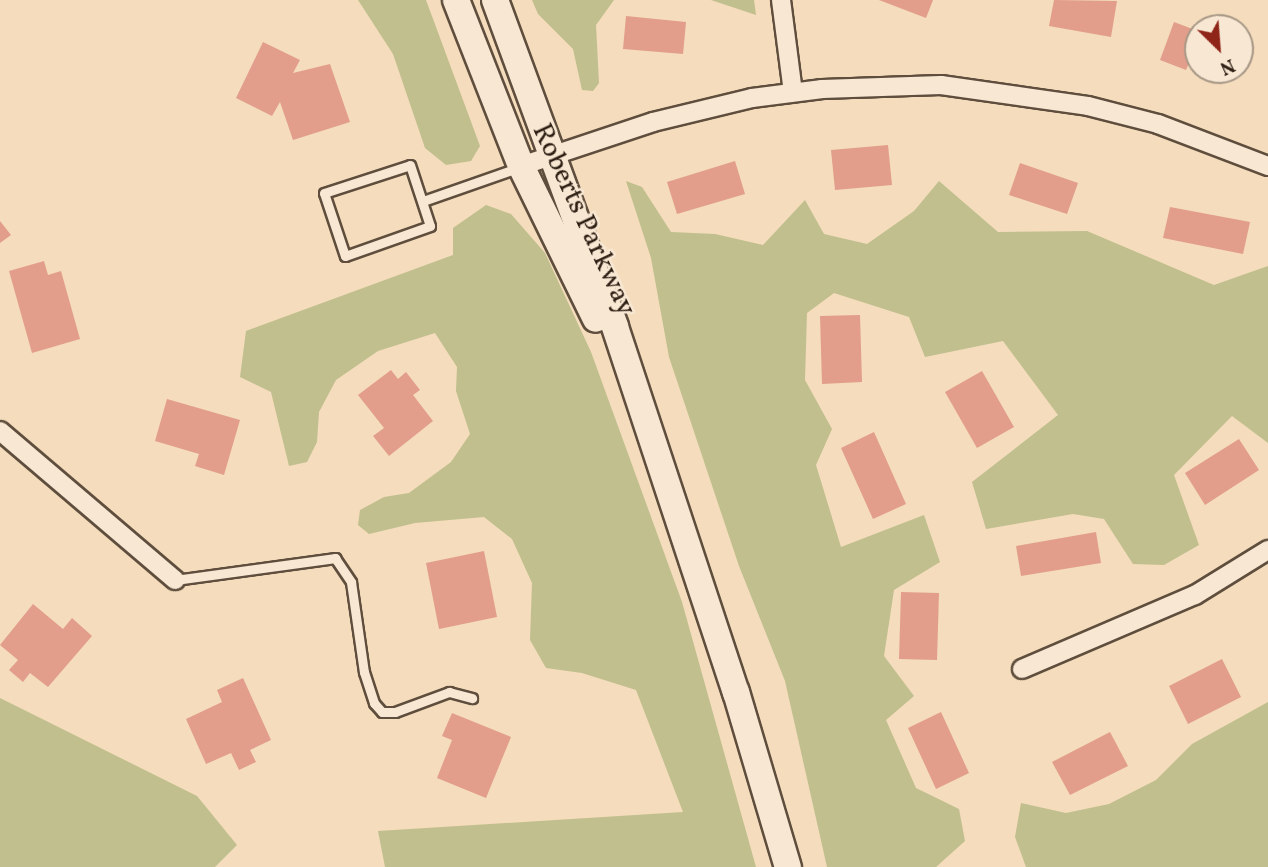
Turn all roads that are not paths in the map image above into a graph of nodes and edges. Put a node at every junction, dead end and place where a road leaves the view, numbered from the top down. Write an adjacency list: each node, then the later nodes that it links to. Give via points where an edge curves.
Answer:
1 (456, 0): 6 (main road, Roberts Parkway)
2 (495, 0): 5 (main road, Roberts Parkway)
3 (781, 0): 4 (street)
4 (793, 92): 5 (street, via 653,122); 7 (street, via 941,85 1022,93 1158,124)
5 (551, 155): 6 (street); 10 (main road, Roberts Parkway, via 615,327)
6 (521, 166): 8 (lane); 10 (main road, Roberts Parkway, via 596,317)
7 (1268, 166)
8 (423, 201): 8 (lane, via 410,165 324,193 345,256 430,226)
9 (0, 431): 12 (street)
10 (659, 466): 15 (main road, Roberts Parkway, via 736,692)
11 (1268, 550): 13 (street, via 1195,595)
12 (175, 580): 14 (lane, via 335,558 351,582 364,672 374,703 382,712 395,712 449,692)
13 (1022, 669)
14 (472, 698)
15 (788, 867)

